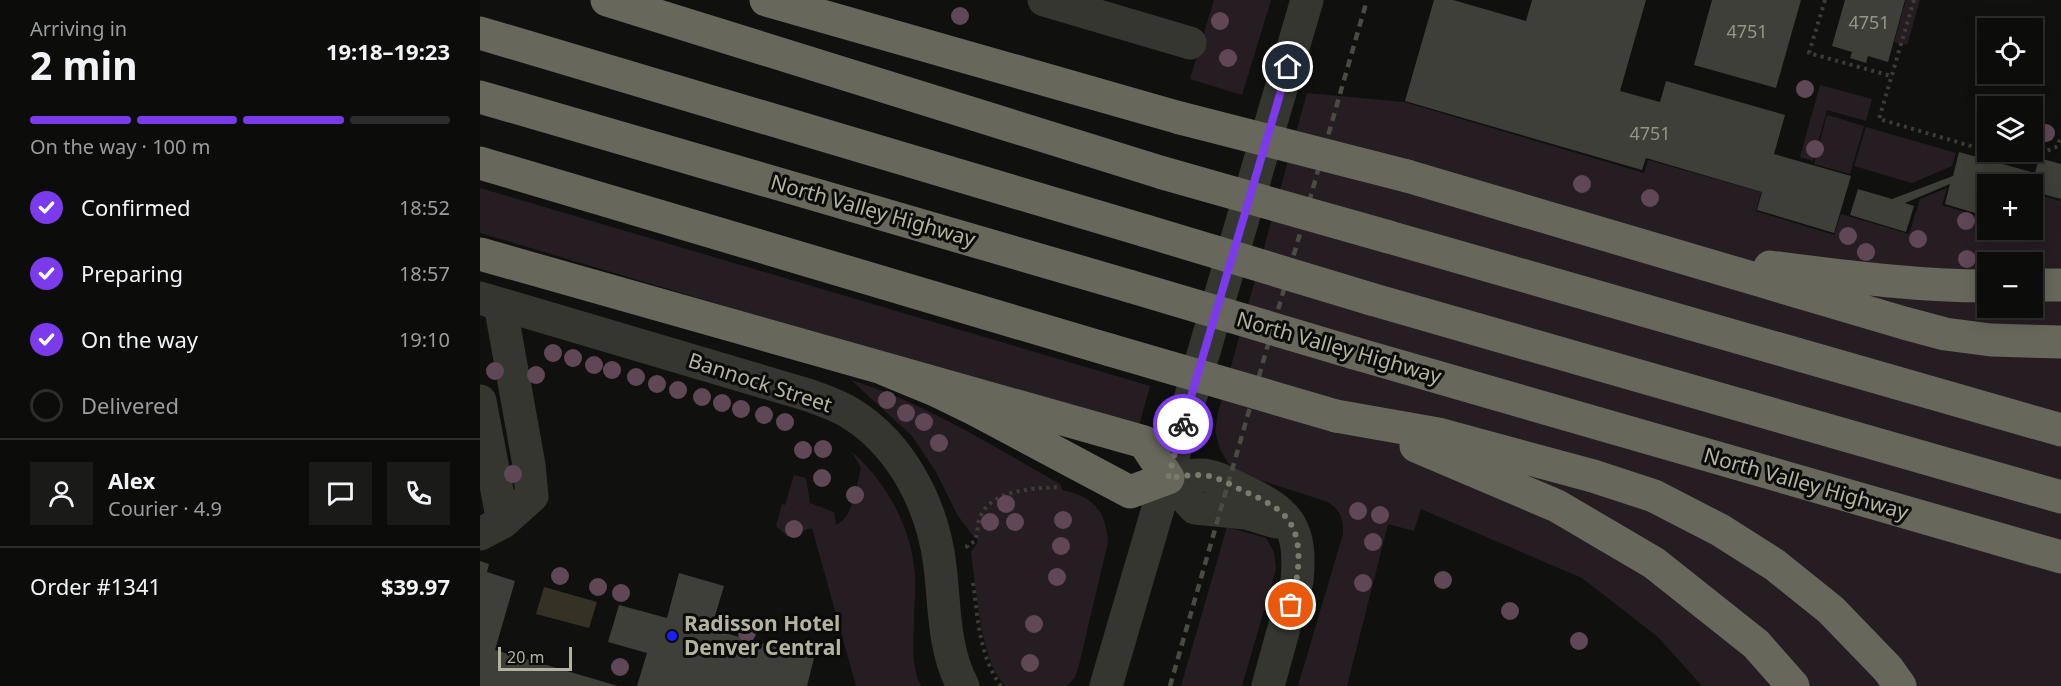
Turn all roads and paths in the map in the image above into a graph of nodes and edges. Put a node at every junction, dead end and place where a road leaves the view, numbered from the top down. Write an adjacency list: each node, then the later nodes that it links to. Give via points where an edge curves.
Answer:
1 (607, 0): 26 (highway, bridge, via 1163,173)
2 (766, 0): 15 (highway, bridge, via 1180,118 1407,176)
3 (1044, 0): 8 (street)
4 (1307, 0): 27 (street)
5 (1825, 0): 9 (path, via 1809,53)
6 (1914, 0): 9 (path)
7 (480, 33): 29 (highway, bridge, via 1371,298)
8 (1190, 43)
9 (1892, 76): 12 (path, via 1879,119)
10 (480, 97): 32 (highway, North Valley Highway, bridge)
11 (2061, 135): 13 (path, via 2058,146)
12 (1977, 148)
13 (2043, 153)
14 (480, 163): 25 (highway, bridge)
15 (1664, 253): 19 (highway, via 1830,275); 21 (highway, via 1945,334)
16 (480, 254): 22 (highway)
17 (2043, 285): 18 (highway)
18 (2061, 285)
19 (1977, 286)
20 (490, 301): 23 (street); 34 (street, Bannock Street, via 808,395 850,413 870,429 902,464 924,503 939,562 950,651)
21 (2061, 342)
22 (884, 369): 27 (highway, via 1144,442); 27 (highway, via 976,410 1130,492)
23 (515, 389): 24 (street); 30 (street, via 532,496)
24 (480, 399): 30 (street)
25 (1336, 416): 38 (highway, via 1557,506 1654,563 1756,644); 39 (highway, via 1438,434 1654,496 1775,565 1831,610)
26 (2061, 430)
27 (1168, 478): 36 (street); 37 (street, via 1209,476 1270,504 1292,526 1297,542 1297,581)
28 (1061, 487): 31 (path, via 1015,490 983,510 975,541 967,546)
29 (2061, 497)
30 (491, 528)
31 (969, 556)
32 (2061, 557)
33 (972, 578): 35 (path, via 983,653)
34 (963, 686)
35 (1001, 686)
36 (1106, 686)
37 (1268, 686)
38 (1793, 686)
39 (1900, 686)

